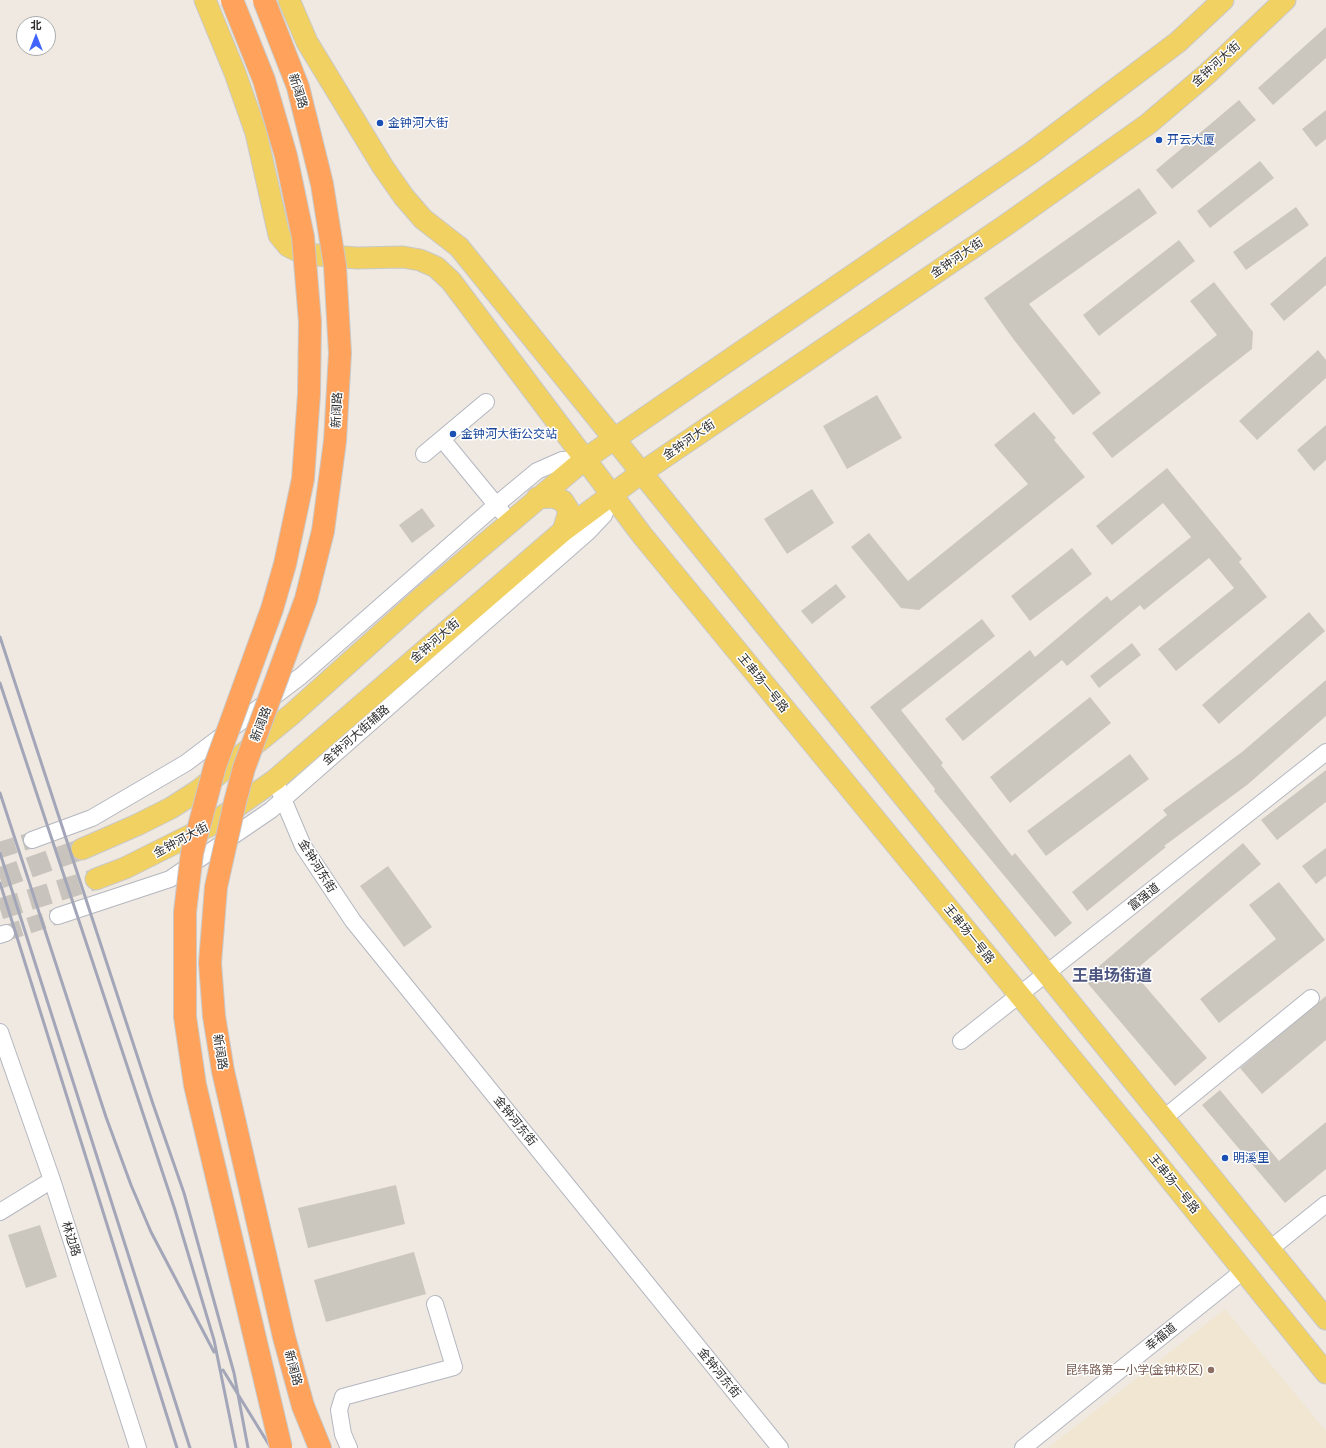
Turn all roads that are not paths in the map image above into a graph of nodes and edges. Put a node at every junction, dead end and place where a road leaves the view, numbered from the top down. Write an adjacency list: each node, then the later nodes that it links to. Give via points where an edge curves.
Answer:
1 (205, 0): 11 (main road, 王串场一号路, via 236,73 256,133 279,235 288,246 304,254 357,258 403,257 420,260 436,267 451,281)
2 (232, 0): 40 (highway, bridge, via 264,80 286,156 303,237 310,322 309,394 303,479 285,564 272,609 215,766 192,852 185,912 185,1017 195,1085)
3 (264, 0): 41 (highway, 新阔路, bridge, via 298,87 322,184 334,266 340,360 335,441 323,532 306,599 244,768 235,802 216,887 210,963 214,1016 223,1071 282,1329 303,1406)
4 (289, 0): 8 (main road, via 307,42 375,155 404,197 423,220 459,247)
5 (1223, 0): 8 (main road, via 1178,42 1031,153)
6 (1285, 0): 12 (main road, 金钟河大街, via 1207,74 1148,124 1000,230)
7 (486, 402): 9 (street)
8 (613, 438): 11 (main road); 12 (main road)
9 (442, 439): 10 (street); 15 (street)
10 (424, 454)
11 (585, 459): 13 (main road, 王串场一号路); 14 (main road); 15 (street, via 562,460 537,471)
12 (641, 473): 13 (main road, 金钟河大街); 25 (main road)
13 (611, 495): 17 (main road, 金钟河大街); 20 (street, 金钟河大街辅路, via 604,515 588,532); 26 (main road, 王串场一号路)
14 (537, 498): 16 (main road); 17 (main road, via 553,497 563,501 568,509 568,516)
15 (496, 505): 16 (street); 21 (street, via 301,676 186,763 92,818)
16 (510, 520): 22 (main road, via 292,714 199,790 137,825)
17 (563, 531): 19 (main road, 金钟河大街)
18 (1326, 752): 25 (street, 富强道)
19 (275, 780): 20 (street, 金钟河东街); 23 (main road, 金钟河大街, via 209,826 125,868)
20 (284, 800): 24 (street, 金钟河大街辅路, via 170,879); 43 (street, 金钟河东街, via 303,846 353,921)
21 (32, 840)
22 (82, 849)
23 (96, 879)
24 (58, 916)
25 (1047, 974): 26 (street, 富强道); 30 (main road)
26 (1019, 995): 29 (street, 富强道); 35 (main road, 王串场一号路)
27 (1311, 998): 30 (street)
28 (0, 1032): 31 (street, 林边路)
29 (961, 1042)
30 (1164, 1118): 34 (main road)
31 (52, 1180): 33 (street); 39 (street, 林边路)
32 (1326, 1204): 34 (street)
33 (0, 1212)
34 (1270, 1249): 37 (main road)
35 (1244, 1271): 38 (main road, 王串场一号路); 44 (street, 幸福道)
36 (435, 1304): 42 (street, via 454,1367 343,1398 339,1410 343,1434)
37 (1326, 1319)
38 (1326, 1373)
39 (138, 1448)
40 (281, 1448)
41 (320, 1448)
42 (349, 1448)
43 (780, 1448)
44 (1023, 1448)

